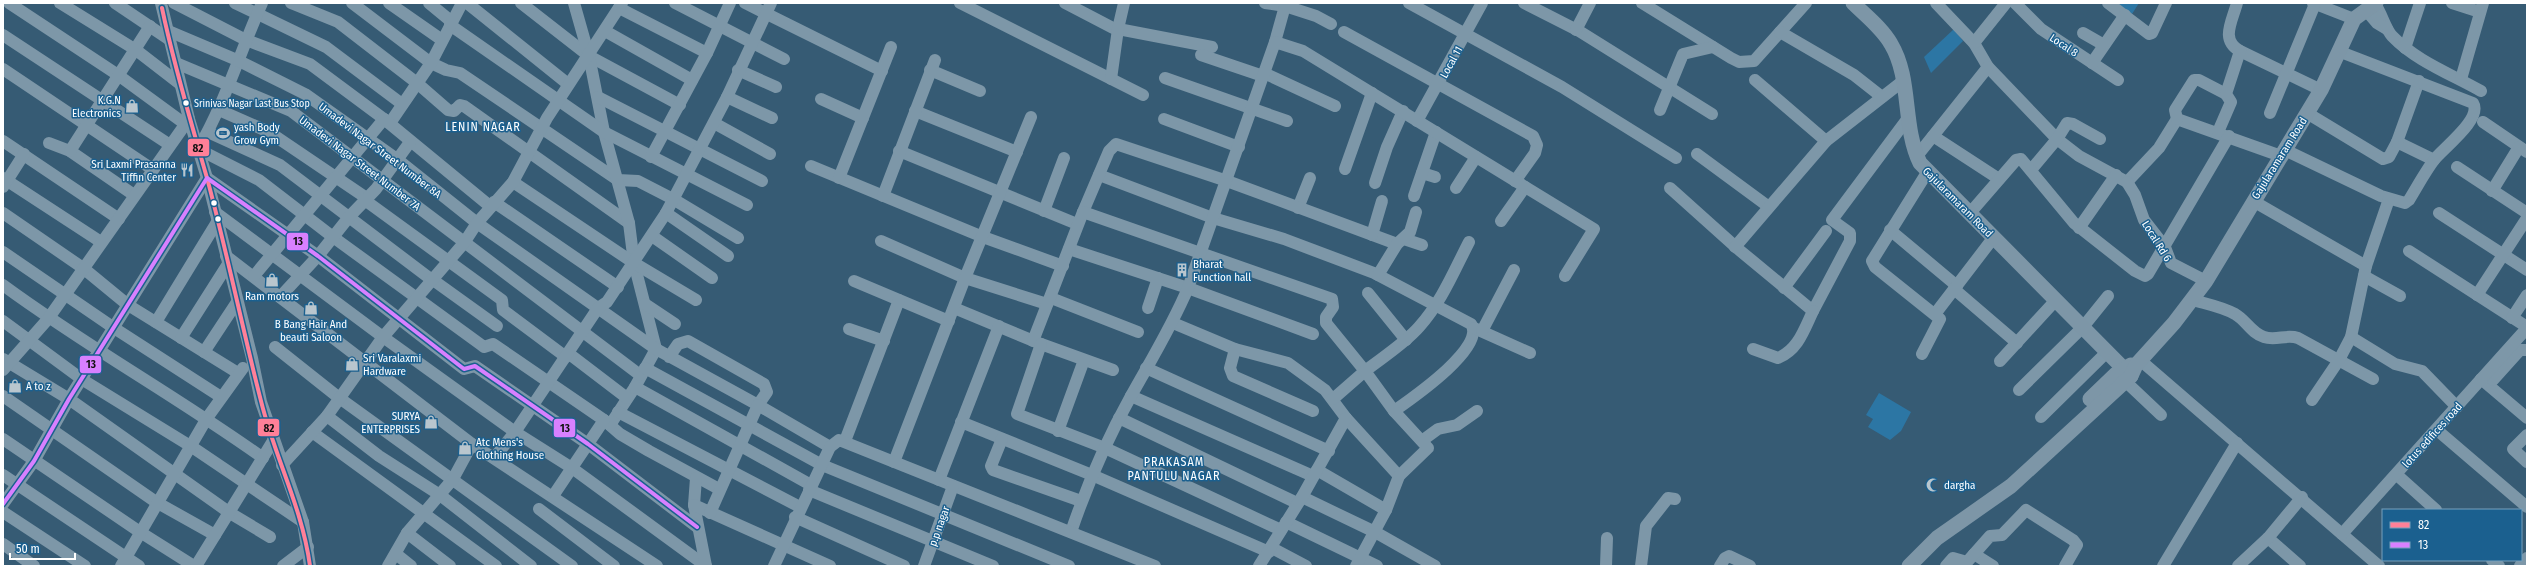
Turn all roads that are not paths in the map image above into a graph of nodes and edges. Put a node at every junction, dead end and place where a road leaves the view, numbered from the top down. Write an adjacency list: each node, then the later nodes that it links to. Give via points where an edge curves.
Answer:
1 (10, 3): 87 (street)
2 (60, 3): 71 (street)
3 (115, 3): 50 (street, Umadevi Nagar Street Number 8A)
4 (161, 3): 60 (street)
5 (174, 3): 61 (street)
6 (235, 3): 45 (street)
7 (262, 3): 45 (street)
8 (291, 3): 97 (street, via 338,22)
9 (352, 3): 80 (street)
10 (389, 3): 62 (street)
11 (429, 3): 48 (street)
12 (462, 3): 48 (street)
13 (468, 3): 99 (street)
14 (522, 3): 76 (street)
15 (675, 3): 51 (street)
16 (730, 3): 51 (street)
17 (745, 3): 42 (street)
18 (960, 3): 90 (street)
19 (1065, 3): 52 (street)
20 (1124, 3): 52 (street)
21 (1264, 3): 40 (street)
22 (1409, 3): 58 (street)
23 (1482, 3): 58 (street, Local 11)
24 (1524, 3): 53 (street)
25 (1590, 3): 53 (street)
26 (1642, 3): 69 (street)
27 (1806, 3): 56 (street)
28 (1853, 3): 95 (main road, Gajularamaram Road, via 1891,44)
29 (1936, 3): 64 (street)
30 (2006, 3): 64 (street)
31 (2108, 3): 46 (street)
32 (2166, 3): 46 (street, via 2152,33 2149,34)
33 (2237, 3): 73 (street, via 2228,38 2232,46)
34 (2420, 3): 70 (street)
35 (2452, 3): 44 (street)
36 (2019, 4): 81 (street, Local 8, via 2041,29)
37 (2314, 4): 43 (street); 86 (street)
38 (573, 5): 76 (street)
39 (621, 6): 54 (street); 74 (street)
40 (1285, 6): 49 (street, via 1316,16); 63 (street)
41 (2372, 6): 47 (main road, Gajularamaram Road); 70 (street, via 2384,17 2387,29)
42 (768, 8): 65 (street); 85 (street)
43 (2340, 8): 47 (street)
44 (2482, 8): 91 (street)
45 (257, 14): 61 (street); 116 (street, via 326,47)
46 (2125, 15): 66 (street)
47 (2354, 20): 72 (main road, Gajularamaram Road)
48 (451, 24): 62 (street); 115 (street)
49 (1330, 24)
50 (150, 26): 60 (street, Umadevi Nagar Street Number 8A); 71 (street)
51 (720, 27): 65 (street); 74 (street)
52 (1118, 29): 67 (street); 90 (street)
53 (1576, 30): 103 (street)
54 (605, 31): 76 (street); 92 (street)
55 (1344, 32): 100 (street)
56 (1780, 32): 69 (street, via 1754,61 1739,62); 112 (street, via 1854,75)
57 (2083, 33): 66 (street)
58 (1467, 34): 100 (street, Local 11); 173 (street, via 1562,87)
59 (3, 35): 113 (street)
60 (168, 35): 78 (street, Umadevi Nagar Street Number 8A); 79 (street)
61 (246, 40): 78 (street); 134 (street, via 310,64)
62 (442, 40): 80 (street)
63 (1275, 42): 88 (street); 107 (street, via 1302,51)
64 (1974, 43): 82 (street)
65 (753, 45): 77 (street); 84 (street)
66 (2104, 45): 81 (street)
67 (1212, 46)
68 (891, 47): 85 (street)
69 (1713, 47): 103 (street, via 1683,54)
70 (2405, 48): 91 (street)
71 (136, 50): 87 (street); 98 (street)
72 (2338, 50): 96 (street); 104 (main road, Gajularamaram Road)
73 (2240, 51): 86 (street); 108 (street)
74 (707, 53): 92 (street)
75 (1201, 55): 88 (street)
76 (589, 56): 99 (street); 110 (street); 117 (street)
77 (784, 59)
78 (237, 60): 101 (street); 149 (street, Umadevi Nagar Street Number 8A, via 305,94)
79 (176, 63): 98 (street); 101 (street, Umadevi Nagar Street Number 7A)
80 (431, 63): 97 (street); 140 (street, via 460,73)
81 (2092, 63): 94 (street, Local 8)
82 (1988, 67): 146 (street); 147 (street)
83 (3, 69): 139 (street)
84 (738, 70): 102 (street); 111 (street)
85 (882, 71): 129 (street)
86 (2287, 74): 104 (street); 124 (street)
87 (118, 75): 113 (street); 133 (street)
88 (1263, 75): 118 (street); 119 (street)
89 (1165, 78): 119 (street)
90 (1111, 79): 109 (street)
91 (2461, 79): 106 (street)
92 (692, 80): 117 (street)
93 (1755, 80): 151 (street)
94 (2118, 80)
95 (1903, 81): 112 (street); 130 (main road, Gajularamaram Road)
96 (2419, 82): 153 (street); 175 (street, via 2475,106 2469,122)
97 (418, 83): 116 (street); 161 (street, via 448,110 454,111 464,106)
98 (180, 84): 133 (street)
99 (568, 84): 115 (street)
100 (1439, 84): 136 (street, Local 11); 200 (street, via 1533,136 1537,144 1535,153)
101 (228, 85): 120 (street); 171 (street, Umadevi Nagar Street Number 7A, via 291,111)
102 (776, 87)
103 (1670, 88): 121 (street); 126 (street)
104 (2321, 90): 125 (main road, Gajularamaram Road)
105 (980, 91): 122 (street, via 932,65)
106 (2481, 91)
107 (1372, 93): 123 (street); 179 (street)
108 (2226, 94): 132 (street, via 2199,80 2194,80 2175,110); 145 (street, via 2231,102)
109 (1143, 95)
110 (598, 97): 141 (street); 143 (street)
111 (728, 97): 128 (street); 137 (street)
112 (1882, 97): 151 (street)
113 (103, 99): 139 (street); 155 (street)
114 (821, 100): 129 (street)
115 (558, 101): 140 (street); 143 (street)
116 (402, 104): 134 (street)
117 (680, 105): 141 (street)
118 (1335, 106)
119 (1251, 109): 135 (street); 156 (street)
120 (220, 110): 142 (street); 186 (street, via 269,132)
121 (1660, 110)
122 (915, 111): 162 (street); 163 (street)
123 (1403, 111): 136 (street); 199 (street, via 1386,147)
124 (2270, 112)
125 (2307, 113): 153 (street, via 2383,159 2389,157); 164 (main road, Gajularamaram Road)
126 (1712, 114)
127 (1031, 117): 163 (street)
128 (772, 118)
129 (863, 118): 189 (street)
130 (1908, 118): 168 (main road, Gajularamaram Road); 305 (street, via 1832,220 1850,233 1850,241)
131 (1164, 119): 156 (street)
132 (2177, 119): 145 (street); 198 (street, via 2159,148)
133 (187, 121): 155 (street); 158 (street)
134 (387, 121): 149 (street); 152 (street)
135 (1286, 121)
136 (1418, 121): 144 (street)
137 (714, 122): 157 (street); 166 (street)
138 (2483, 122): 159 (street)
139 (87, 124): 160 (street); 178 (street)
140 (543, 128): 161 (street); 193 (street)
141 (665, 130): 157 (street); 169 (street)
142 (208, 132): 158 (street); 206 (street, via 280,165)
143 (604, 132): 169 (street); 193 (street)
144 (1436, 132): 170 (street); 182 (street)
145 (2224, 134): 164 (street); 253 (street)
146 (1933, 136): 168 (street); 191 (street)
147 (2057, 139): 148 (street, via 2070,122); 180 (street); 184 (street, via 2079,156)
148 (2100, 139)
149 (366, 140): 171 (street); 174 (street, Umadevi Nagar Street Number 8A)
150 (3, 141): 165 (street)
151 (1826, 141): 216 (street)
152 (410, 142): 174 (street); 214 (street)
153 (2397, 142): 175 (street)
154 (49, 143): 160 (street)
155 (170, 144): 178 (street)
156 (1239, 144): 195 (street)
157 (700, 148): 183 (street); 194 (street)
158 (198, 149): 188 (street); 226 (street, via 259,180)
159 (2523, 150): 203 (street)
160 (70, 151): 205 (street)
161 (528, 151): 197 (street); 234 (street)
162 (899, 151): 204 (street); 207 (street)
163 (1017, 152): 204 (street)
164 (2283, 153): 210 (street); 213 (main road, Gajularamaram Road)
165 (24, 154): 196 (street); 231 (street)
166 (770, 154)
167 (1696, 154): 216 (street)
168 (1917, 156): 181 (main road, Gajularamaram Road)
169 (651, 157): 183 (street)
170 (1476, 157): 200 (street); 201 (street)
171 (354, 158): 186 (street); 192 (street, Umadevi Nagar Street Number 7A)
172 (1064, 158): 218 (street)
173 (1676, 158)
174 (398, 160): 192 (street); 233 (street, Umadevi Nagar Street Number 8A)
175 (2434, 160): 210 (street, via 2407,202)
176 (811, 166): 189 (street)
177 (2457, 167): 203 (street)
178 (152, 169): 205 (street)
179 (1345, 169)
180 (2031, 170): 191 (street, via 2019,158); 236 (street)
181 (1928, 171): 224 (main road, Gajularamaram Road); 237 (street)
182 (1422, 173): 187 (street); 208 (street)
183 (685, 174): 209 (street); 215 (street)
184 (2116, 174): 198 (street); 236 (street)
185 (1099, 175): 195 (street, via 1109,150 1116,144); 219 (street); 229 (street)
186 (337, 177): 206 (street); 211 (street)
187 (1435, 177)
188 (207, 178): 227 (street); 239 (street); 301 (street)
189 (839, 178): 207 (street)
190 (1310, 178): 217 (street)
191 (1999, 179): 224 (street)
192 (383, 180): 211 (street); 250 (street, Umadevi Nagar Street Number 7A)
193 (618, 180): 209 (street, via 638,181); 234 (street)
194 (762, 181)
195 (1226, 181): 217 (street); 229 (street)
196 (5, 182): 247 (street)
197 (513, 182): 214 (street); 264 (street)
198 (2127, 182): 253 (street, Local Rd 6, via 2135,194 2148,227)
199 (1376, 183)
200 (1520, 184): 232 (street); 273 (street, via 1594,228)
201 (1456, 188)
202 (1670, 188): 252 (street)
203 (2492, 191): 221 (street)
204 (1001, 193): 218 (street); 243 (street)
205 (134, 195): 231 (street)
206 (321, 196): 226 (street); 228 (street)
207 (883, 196): 243 (street)
208 (1414, 196)
209 (673, 199): 223 (street); 245 (street)
210 (2389, 199): 269 (street)
211 (367, 200): 228 (street); 263 (street)
212 (1382, 201): 240 (street)
213 (2253, 201): 269 (street); 279 (main road, Gajularamaram Road)
214 (493, 205): 233 (street); 281 (street)
215 (747, 205)
216 (1769, 207): 252 (street)
217 (1298, 208): 240 (street)
218 (1044, 211): 235 (street)
219 (1083, 212): 235 (street); 257 (street)
220 (1416, 212): 248 (street, via 1410,232)
221 (2527, 212)
222 (3, 213): 266 (street)
223 (666, 213): 241 (street); 261 (street)
224 (1970, 213): 244 (main road, Gajularamaram Road)
225 (2439, 213): 259 (street)
226 (304, 216): 239 (street); 242 (street)
227 (216, 217): 256 (street); 262 (street); 312 (street)
228 (349, 217): 242 (street); 277 (street)
229 (1213, 218): 257 (street); 271 (street, via 1284,239)
230 (2527, 218): 259 (street)
231 (119, 219): 247 (street)
232 (1501, 221)
233 (478, 223): 250 (street); 302 (street, Umadevi Nagar Street Number 8A)
234 (629, 224): 264 (street)
235 (1078, 224): 254 (street)
236 (2079, 228): 253 (street, via 2142,276 2148,274)
237 (1890, 230): 282 (street); 306 (street, via 1873,257 1873,264)
238 (1826, 231): 284 (street)
239 (288, 234): 256 (street); 260 (street)
240 (1372, 235): 248 (street)
241 (652, 236): 264 (street); 274 (street)
242 (333, 237): 260 (street); 292 (street)
243 (983, 237): 265 (street); 275 (street)
244 (1994, 237): 282 (street); 295 (main road, Gajularamaram Road)
245 (738, 238)
246 (881, 241): 275 (street)
247 (101, 242): 266 (street)
248 (1401, 242): 251 (street); 271 (street)
249 (1469, 242): 300 (street)
250 (464, 243): 263 (street); 321 (street, Umadevi Nagar Street Number 7A, via 525,287)
251 (1422, 245)
252 (1735, 247): 284 (street)
253 (2165, 248): 279 (street, Local Rd 6, via 2175,267)
254 (1069, 249): 265 (street); 276 (street)
255 (3, 252): 286 (street)
256 (272, 252): 270 (street); 272 (street)
257 (1200, 252): 283 (street); 354 (street, via 1332,299 1333,307 1326,317 1326,323)
258 (2409, 252): 287 (street)
259 (2503, 254): 268 (street); 287 (street)
260 (318, 256): 270 (street); 309 (street)
261 (728, 256)
262 (227, 260): 272 (street); 298 (street); 327 (street)
263 (448, 261): 277 (street); 343 (street, via 502,300 503,310)
264 (634, 263): 281 (street); 293 (street); 299 (street)
265 (1063, 266): 297 (street)
266 (83, 268): 286 (street); 301 (street)
267 (1514, 270): 320 (street)
268 (2527, 270)
269 (2365, 271): 290 (street); 326 (street)
270 (302, 275): 291 (street); 325 (street)
271 (1378, 275): 300 (street)
272 (254, 276): 291 (street)
273 (1565, 276)
274 (712, 278)
275 (965, 278): 297 (street); 303 (street)
276 (1158, 278): 283 (street); 304 (street)
277 (432, 280): 292 (street); 315 (street)
278 (854, 281): 294 (street)
279 (2206, 282): 296 (main road, Gajularamaram Road)
280 (3, 285): 307 (street)
281 (618, 287): 302 (street, via 607,302)
282 (1955, 287): 306 (street); 332 (street)
283 (1188, 288): 313 (street); 324 (street)
284 (1784, 288): 305 (street)
285 (1368, 293): 329 (street)
286 (65, 294): 307 (street); 318 (street)
287 (2477, 295): 308 (street)
288 (2527, 295): 308 (street)
289 (2108, 296): 317 (street)
290 (2400, 296)
291 (280, 297): 349 (street)
292 (416, 298): 309 (street); 360 (street, via 480,344 493,344)
293 (696, 300)
294 (898, 300): 311 (street); 330 (street)
295 (2056, 300): 317 (main road, Gajularamaram Road); 332 (street)
296 (2193, 300): 347 (street, via 2235,314 2256,334 2276,338 2292,336); 351 (main road, Gajularamaram Road)
297 (1049, 301): 322 (street); 331 (street)
298 (237, 302): 339 (street); 345 (street)
299 (645, 304): 314 (street); 334 (street)
300 (1437, 304): 320 (street); 329 (street)
301 (128, 305): 312 (street); 318 (street)
302 (598, 308): 321 (street); 334 (street, Umadevi Nagar Street Number 8A)
303 (954, 308): 311 (street); 316 (street)
304 (1148, 308)
305 (1813, 311): 336 (street, via 1796,346 1783,356 1778,358)
306 (1935, 314): 342 (street, via 1940,322)
307 (48, 318): 328 (street); 337 (street)
308 (2512, 318): 323 (street)
309 (397, 319): 325 (street); 371 (street, via 464,370 475,366)
310 (3, 321): 328 (street)
311 (949, 321): 411 (street)
312 (156, 322): 327 (street)
313 (1173, 322): 335 (street); 352 (street)
314 (675, 324)
315 (497, 326)
316 (999, 326): 331 (street); 387 (street)
317 (2083, 327): 340 (main road, Gajularamaram Road); 362 (street)
318 (114, 328): 337 (street); 365 (street)
319 (849, 329): 330 (street)
320 (1477, 329): 341 (street); 376 (street, via 1455,364)
321 (580, 332): 343 (street); 355 (street, Umadevi Nagar Street Number 7A)
322 (1138, 332)
323 (2525, 333): 357 (street, lotus edifices road)
324 (1313, 334)
325 (382, 336): 349 (street); 393 (street)
326 (2351, 337): 347 (street); 373 (street, via 2395,364 2426,374)
327 (181, 338): 339 (street)
328 (28, 339): 350 (street); 359 (street)
329 (1406, 340): 354 (street)
330 (884, 341): 399 (street)
331 (1037, 342): 346 (street); 391 (street, via 1017,414)
332 (2016, 343): 348 (street)
333 (275, 347): 366 (street)
334 (656, 349): 344 (street, Umadevi Nagar Street Number 8A); 355 (street)
335 (1235, 349): 369 (street, via 1288,362); 375 (street, via 1230,368 1233,376)
336 (1753, 349)
337 (100, 350): 359 (street); 382 (street)
338 (2527, 350): 357 (street, via 2520,350)
339 (204, 352): 356 (street)
340 (2107, 352): 351 (main road, Gajularamaram Road); 381 (street)
341 (1530, 353)
342 (1922, 354)
343 (567, 355): 360 (street); 367 (street)
344 (670, 357): 372 (street, Umadevi Nagar Street Number 8A); 372 (street, via 678,344 688,341 764,384 767,392)
345 (252, 358): 356 (street); 398 (street, via 261,402)
346 (1084, 360): 353 (street); 391 (street)
347 (2339, 360): 358 (street); 370 (street)
348 (2000, 361)
349 (364, 362): 366 (street); 401 (street)
350 (5, 364): 368 (street)
351 (2134, 367): 379 (street); 400 (street); 473 (main road, Gajularamaram Road, via 2006,481 1932,535)
352 (1146, 368): 364 (street); 407 (street)
353 (1113, 370)
354 (1365, 371): 369 (street); 376 (street)
355 (642, 372): 361 (street); 388 (street, Umadevi Nagar Street Number 7A)
356 (238, 373): 365 (street)
357 (2491, 374): 373 (street, lotus edifices road); 374 (street); 385 (street)
358 (2373, 379)
359 (83, 380): 368 (street); 404 (street)
360 (548, 382): 371 (street); 386 (street)
361 (635, 387): 367 (street); 403 (street)
362 (2019, 390)
363 (3, 396): 389 (street)
364 (1131, 396): 383 (street); 418 (street)
365 (221, 397): 382 (street)
366 (338, 397): 380 (street); 424 (street)
367 (627, 398): 378 (street)
368 (69, 399): 389 (street); 417 (street)
369 (1333, 399): 384 (street)
370 (2312, 400)
371 (531, 406): 393 (street); 402 (street)
372 (758, 406): 388 (street); 405 (street, Umadevi Nagar Street Number 8A)
373 (2457, 407): 390 (street, lotus edifices road)
374 (2527, 408)
375 (1313, 411)
376 (1394, 411): 397 (street)
377 (1477, 411): 397 (street, via 1457,425 1438,429)
378 (618, 412): 386 (street); 416 (street)
379 (2161, 415)
380 (327, 416): 392 (street); 431 (street, via 379,456)
381 (2041, 417)
382 (207, 418): 404 (street); 408 (street)
383 (1119, 418): 406 (street); 435 (street)
384 (1346, 418): 407 (street); 422 (street)
385 (2527, 418)
386 (607, 422): 402 (street); 423 (street, via 620,434)
387 (961, 422): 396 (street); 425 (street)
388 (749, 425): 403 (street); 414 (street, Umadevi Nagar Street Number 7A)
389 (51, 429): 410 (street); 437 (street)
390 (2437, 430): 421 (street, lotus edifices road); 440 (street)
391 (1058, 431): 406 (street)
392 (312, 432): 413 (street); 448 (street)
393 (515, 432): 409 (street); 415 (street)
394 (2527, 436): 412 (street, via 2513,449)
395 (3, 439): 410 (street)
396 (1002, 439): 420 (street); 436 (street, via 992,466 993,470)
397 (1423, 440): 422 (street, via 1428,448)
398 (273, 441): 408 (street); 413 (street)
399 (845, 441): 405 (street, via 835,441); 411 (street)
400 (2237, 443): 433 (street); 506 (street)
401 (472, 444): 409 (street); 424 (street)
402 (588, 444): 415 (street); 452 (street)
403 (740, 444): 416 (street); 429 (street)
404 (192, 447): 417 (street); 427 (street)
405 (830, 447): 414 (street)
406 (1105, 448): 420 (street); 451 (street)
407 (1329, 451): 418 (street)
408 (263, 458): 427 (street)
409 (494, 458): 432 (street)
410 (34, 461): 426 (street); 453 (street)
411 (894, 462): 425 (street)
412 (2527, 462)
413 (282, 465): 450 (street)
414 (822, 465): 429 (street); 449 (street, Umadevi Nagar Street Number 7A)
415 (572, 468): 432 (street); 487 (street)
416 (730, 469): 430 (street); 445 (street)
417 (174, 472): 437 (street); 446 (street)
418 (1315, 473): 435 (street); 443 (street)
419 (3, 475): 426 (street)
420 (1092, 475): 436 (street); 466 (street)
421 (2397, 475): 442 (street); 457 (street, lotus edifices road)
422 (1399, 476): 443 (street)
423 (696, 478): 430 (street); 439 (street)
424 (453, 479): 431 (street); 485 (street)
425 (939, 480): 428 (street)
426 (16, 484): 438 (street); 470 (street)
427 (247, 485): 446 (street); 450 (street)
428 (953, 486): 449 (street, p.p nagar); 454 (street)
429 (810, 488): 445 (street); 462 (street)
430 (719, 489): 447 (street)
431 (440, 495): 448 (street); 484 (street)
432 (553, 496): 472 (street)
433 (2302, 497): 457 (street); 461 (street)
434 (1675, 499): 500 (street, via 1668,498 1646,526)
435 (1300, 500): 451 (street); 455 (street)
436 (1081, 501): 454 (street)
437 (156, 502): 453 (street); 458 (street)
438 (3, 504)
439 (694, 505): 447 (street); 452 (street)
440 (2527, 506)
441 (539, 509): 486 (street)
442 (2435, 509)
443 (1386, 510): 455 (street)
444 (3, 512): 475 (street)
445 (798, 512): 464 (street); 490 (street)
446 (230, 513): 458 (street); 459 (street)
447 (710, 513): 464 (street)
448 (424, 514): 456 (street); 483 (street)
449 (942, 516): 462 (street, p.p nagar); 493 (street, Umadevi Nagar Street Number 7A)
450 (303, 522): 465 (street)
451 (1284, 526): 466 (street); 471 (street)
452 (697, 527): 487 (street)
453 (140, 532): 470 (street); 477 (street)
454 (1071, 532): 494 (street)
455 (1375, 532): 471 (street); 498 (street)
456 (407, 533): 467 (street); 482 (street)
457 (2342, 534): 509 (street)
458 (215, 535): 477 (street)
459 (270, 537)
460 (1607, 538): 499 (street)
461 (2268, 538): 507 (street); 508 (street)
462 (932, 542): 491 (street, p.p nagar); 492 (street)
463 (3, 544): 474 (street)
464 (782, 545): 488 (street); 489 (street)
465 (308, 547): 478 (street); 479 (street)
466 (1271, 550): 495 (street); 496 (street)
467 (396, 554): 480 (street); 481 (street)
468 (1974, 554): 503 (street, via 1967,562 1953,558); 504 (street); 505 (street, via 1990,536 2002,535 2026,510 2077,545)
469 (2527, 558): 510 (street)
470 (123, 562): 476 (street)
471 (1359, 562): 497 (street)
472 (649, 563)
473 (1908, 565)
474 (34, 566)
475 (85, 566)
476 (139, 566)
477 (195, 566)
478 (283, 566)
479 (310, 566)
480 (388, 566)
481 (411, 566)
482 (450, 566)
483 (496, 566)
484 (531, 566)
485 (572, 566)
486 (614, 566)
487 (706, 566)
488 (774, 566)
489 (830, 566)
490 (904, 566)
491 (924, 566)
492 (993, 566)
493 (1069, 566)
494 (1155, 566)
495 (1259, 566)
496 (1306, 566)
497 (1377, 566)
498 (1436, 566)
499 (1606, 566)
500 (1641, 566)
501 (1720, 566): 502 (street, via 1729,556)
502 (1750, 566)
503 (1946, 566)
504 (1993, 566)
505 (2065, 566)
506 (2164, 566)
507 (2238, 566)
508 (2300, 566)
509 (2379, 566)
510 (2520, 566)

